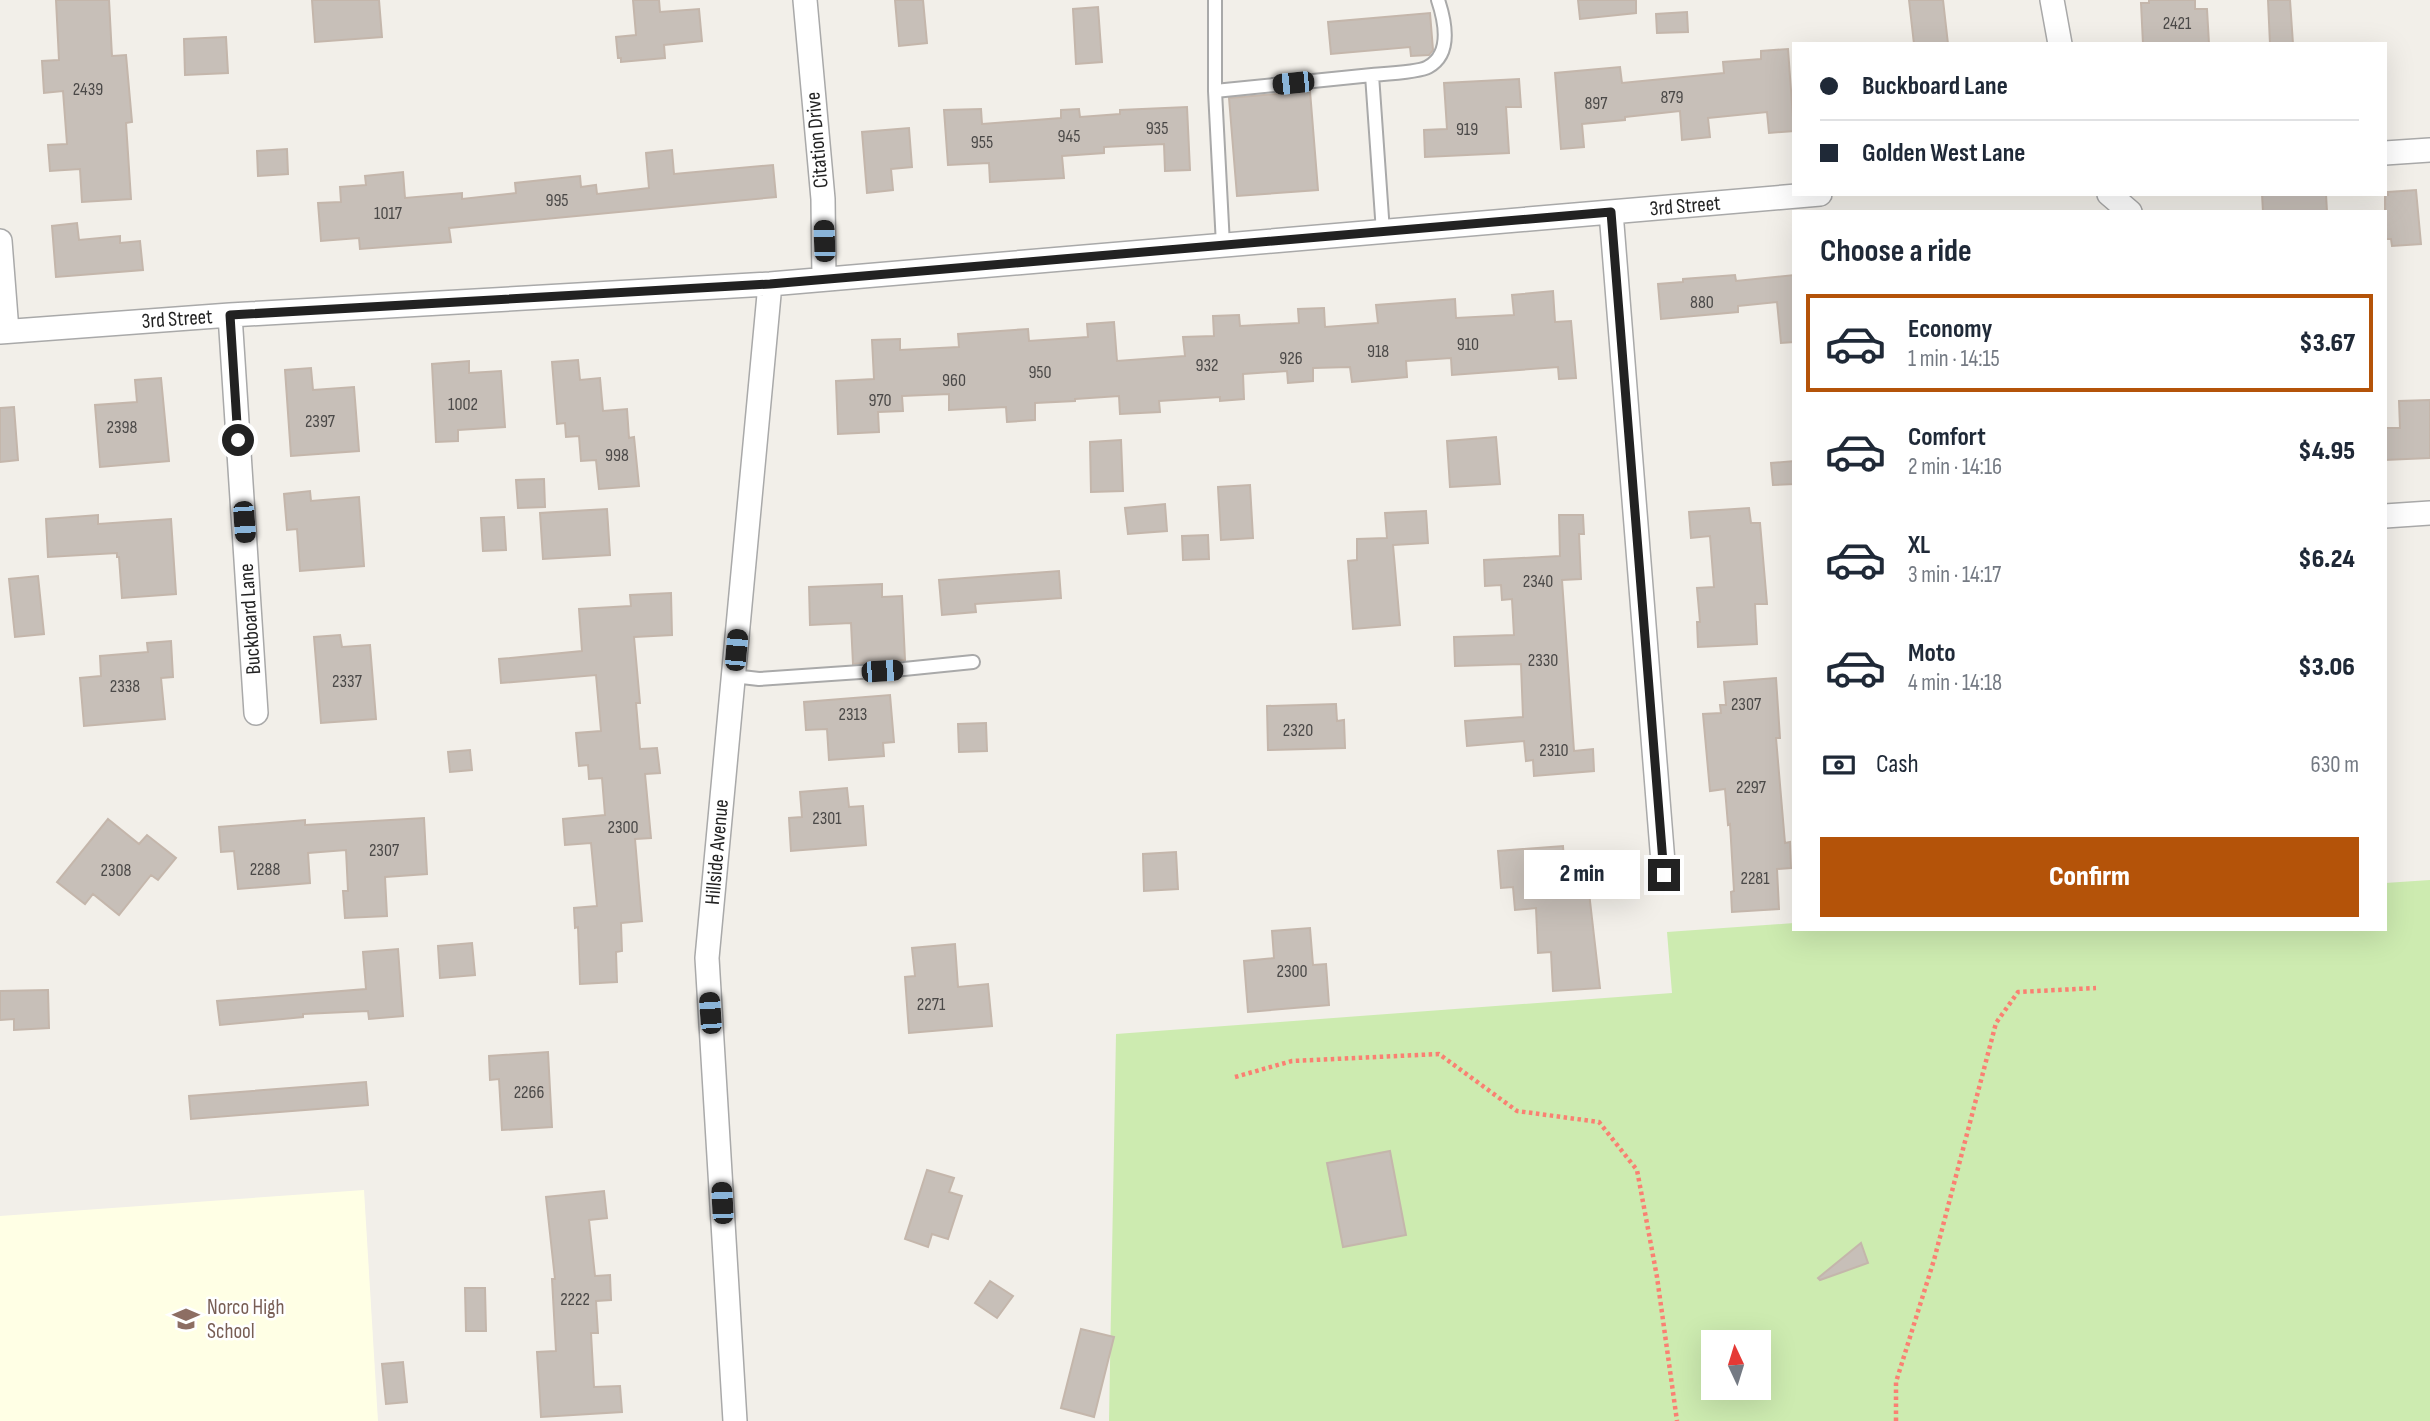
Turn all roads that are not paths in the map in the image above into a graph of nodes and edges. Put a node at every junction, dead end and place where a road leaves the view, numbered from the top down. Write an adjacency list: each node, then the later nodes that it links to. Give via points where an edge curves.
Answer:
1 (805, 0): 17 (street, Citation Drive, via 823,199)
2 (1215, 0): 7 (lane)
3 (1438, 0): 6 (lane, via 1445,22 1443,52 1428,68)
4 (2052, 0): 5 (street)
5 (2060, 42)
6 (1372, 75): 7 (lane); 14 (lane)
7 (1215, 91): 16 (lane)
8 (2430, 150): 9 (street)
9 (2387, 153)
10 (1797, 196): 13 (street, 3rd Street)
11 (2111, 196): 12 (street)
12 (2128, 210)
13 (1611, 212): 14 (street, 3rd Street); 26 (street)
14 (1383, 232): 16 (street, 3rd Street)
15 (0, 241): 20 (street)
16 (1223, 245): 17 (street, 3rd Street)
17 (824, 279): 18 (street, 3rd Street)
18 (770, 284): 19 (street, 3rd Street); 24 (street, Hillside Avenue)
19 (230, 315): 20 (street, 3rd Street); 25 (street, Buckboard Lane)
20 (4, 332)
21 (2430, 513): 22 (street)
22 (2387, 516)
23 (973, 662): 24 (lane, via 772,678)
24 (733, 676): 27 (street, Hillside Avenue, via 707,958)
25 (256, 713)
26 (1664, 875)
27 (735, 1421)

